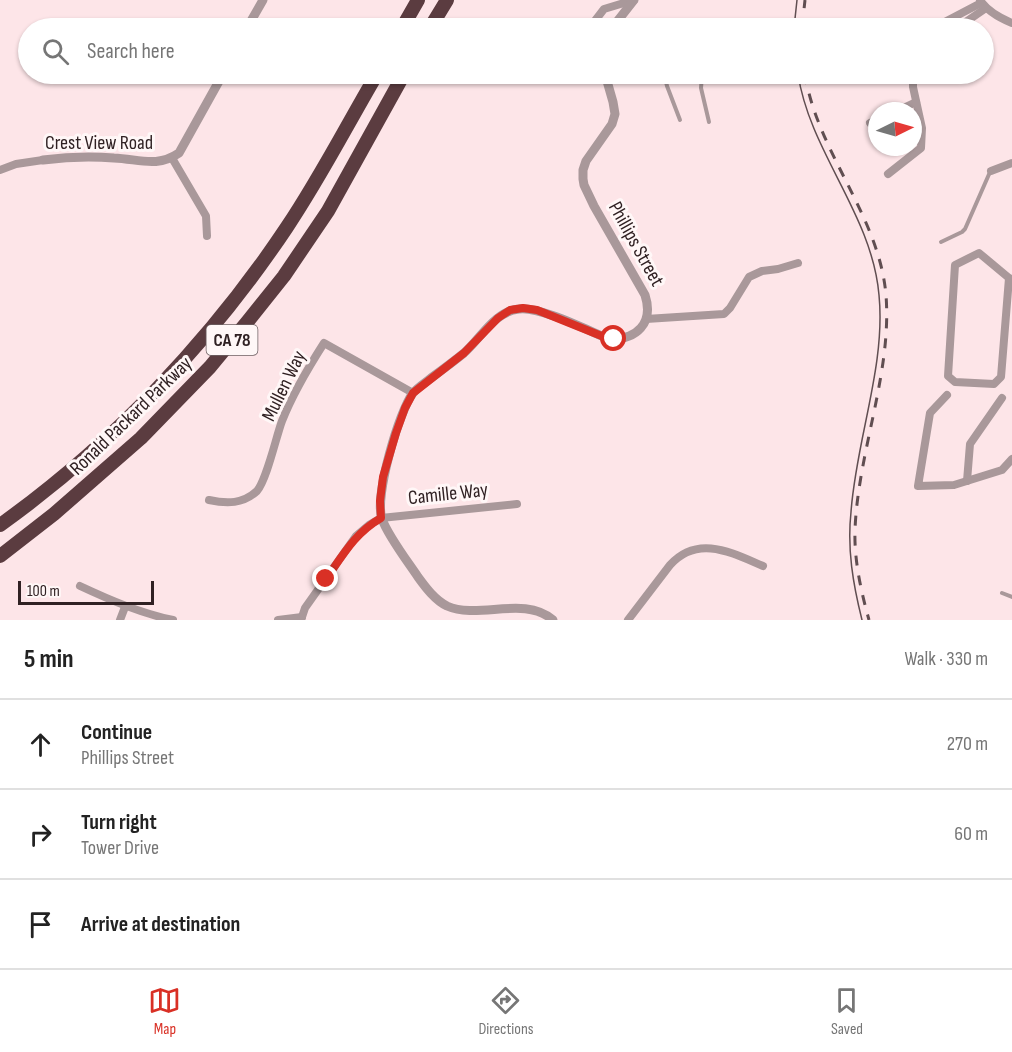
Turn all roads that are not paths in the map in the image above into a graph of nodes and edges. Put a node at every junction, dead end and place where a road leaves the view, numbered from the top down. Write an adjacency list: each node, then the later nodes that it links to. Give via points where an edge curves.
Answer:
1 (263, 0): 6 (street)
2 (418, 0): 7 (highway)
3 (634, 0): 9 (street, via 604,9); 10 (street)
4 (446, 3): 8 (highway)
5 (982, 4): 11 (street); 12 (street); 13 (street)
6 (253, 18)
7 (408, 18)
8 (436, 18)
9 (597, 18)
10 (621, 18)
11 (953, 18)
12 (967, 18)
13 (1012, 23)
14 (217, 84): 25 (street, Crest View Road, via 179,153)
15 (370, 84): 44 (highway, Ronald Packard Parkway / CA 78, via 287,227 200,341 84,458)
16 (398, 84): 45 (highway, Ronald Packard Parkway / CA 78, via 328,211 249,321 141,438)
17 (608, 84): 35 (street, Phillips Street, via 615,114 586,161 583,179 594,206 645,295)
18 (666, 84): 22 (lane)
19 (701, 84): 23 (lane)
20 (913, 84): 21 (street)
21 (916, 102)
22 (680, 120)
23 (709, 122)
24 (911, 156): 30 (street)
25 (172, 158): 26 (street, Crest View Road, via 154,163 115,158); 31 (street, via 206,216)
26 (43, 160): 28 (street, Crest View Road)
27 (1012, 163): 29 (street)
28 (0, 170)
29 (991, 171): 32 (lane, via 965,229)
30 (888, 174)
31 (207, 236)
32 (941, 242)
33 (798, 263): 35 (street, via 749,276 724,314)
34 (1011, 279): 34 (street, via 979,253 955,265 948,376 955,382 994,384 1002,376)
35 (646, 319): 36 (street, Phillips Street, via 633,335 609,339 537,310 510,310)
36 (413, 393): 41 (street, Mullen Way, via 324,343 294,393 258,490 243,501 224,504); 43 (street, Phillips Street, via 383,477)
37 (947, 395): 40 (street, via 930,413 918,486)
38 (1002, 398): 40 (street, via 970,444)
39 (1012, 459): 40 (street, via 1002,470)
40 (967, 481)
41 (209, 500)
42 (517, 504): 43 (street, Camille Way)
43 (381, 518): 51 (street, via 357,536); 55 (street, via 419,578 447,606 464,610 537,610)
44 (0, 525)
45 (0, 556)
46 (763, 566): 56 (street, via 722,549 689,551 674,560)
47 (80, 585): 50 (street)
48 (1002, 593): 49 (lane)
49 (1012, 597)
50 (125, 607): 52 (street); 53 (street)
51 (301, 619): 54 (street)
52 (120, 620)
53 (173, 620)
54 (278, 620)
55 (553, 620)
56 (628, 620)

